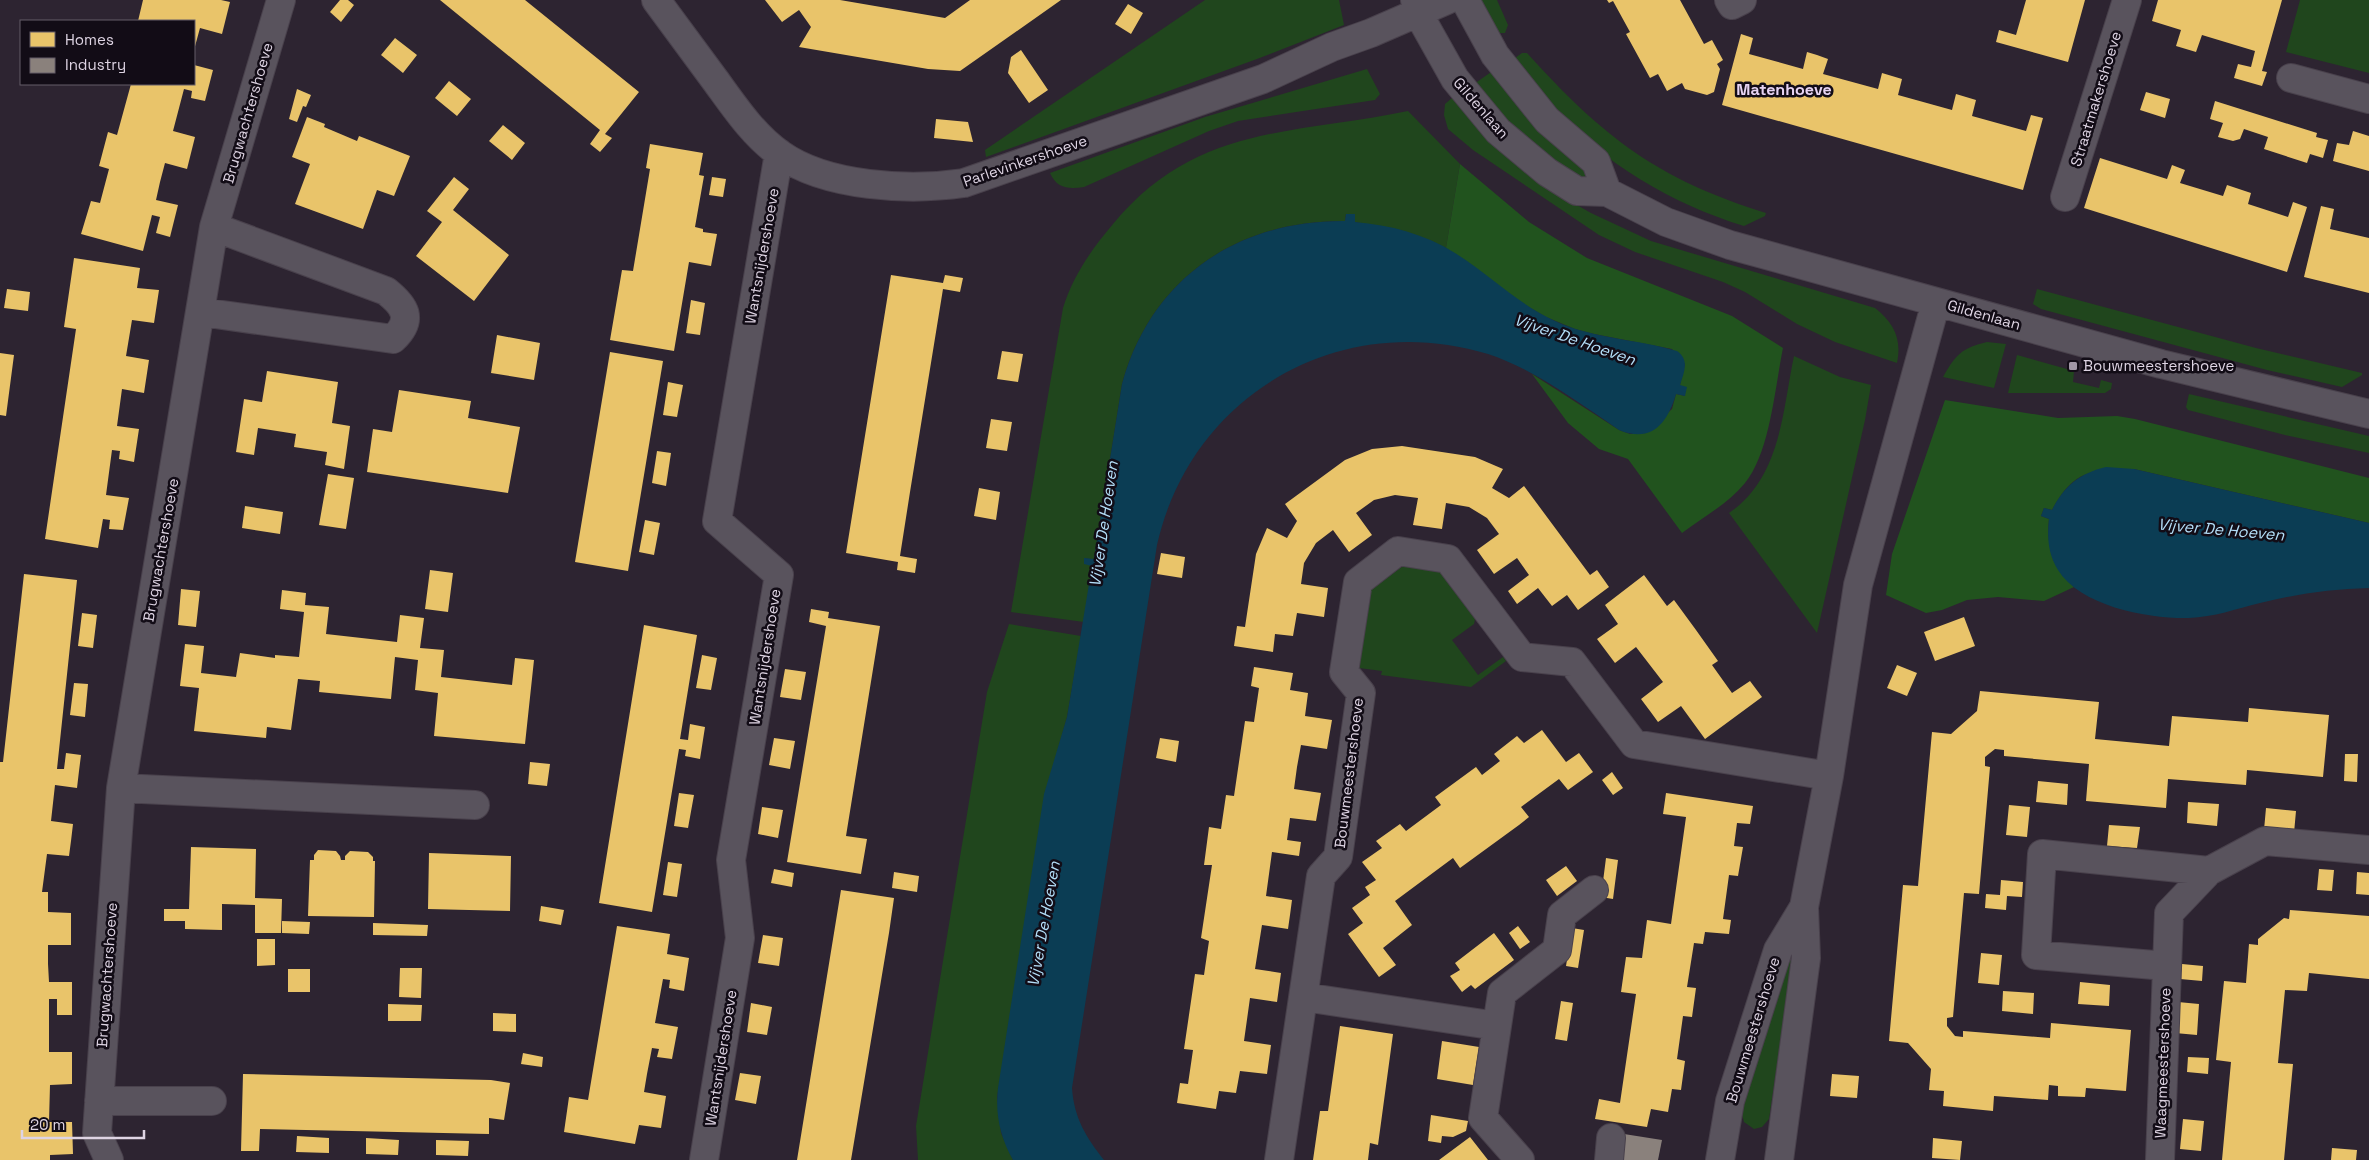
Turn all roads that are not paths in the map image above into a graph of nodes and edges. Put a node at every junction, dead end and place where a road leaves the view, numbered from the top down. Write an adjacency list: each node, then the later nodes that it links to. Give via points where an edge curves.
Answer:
1 (281, 0): 14 (street, Brugwachtershoeve)
2 (656, 0): 11 (street, Parlevinkershoeve, via 746,122)
3 (1447, 0): 8 (street, Parlevinkershoeve)
4 (1465, 0): 12 (street, via 1495,55 1547,120 1596,162)
5 (1729, 0): 6 (street, via 1732,6)
6 (1742, 0)
7 (2126, 0): 13 (street, Straatmakershoeve)
8 (1417, 6): 11 (street, Parlevinkershoeve, via 1263,79 964,183 932,188 899,188 829,176 802,167); 12 (street, Gildenlaan, via 1455,79 1498,131 1547,172 1577,191)
9 (2291, 78): 10 (street)
10 (2369, 99)
11 (779, 153): 31 (street, Wantsnijdershoeve, via 717,521 779,574 731,860 740,938)
12 (1607, 192): 15 (street, Gildenlaan, via 1666,222 1730,246)
13 (2065, 197)
14 (214, 227): 16 (street, Brugwachtershoeve); 16 (street, via 386,291 401,303 404,323 393,339)
15 (1936, 302): 17 (street, Gildenlaan, via 2170,366); 18 (street, Bouwmeestershoeve, via 1858,586)
16 (201, 312): 19 (street, Brugwachtershoeve)
17 (2369, 414)
18 (1829, 776): 24 (street, Bouwmeestershoeve); 26 (street, Bouwmeestershoeve, via 1634,744 1572,662 1522,657 1448,559 1398,551 1358,582 1344,672 1361,693 1338,858 1320,876)
19 (121, 788): 20 (street); 29 (street, Brugwachtershoeve)
20 (475, 806)
21 (2369, 850): 22 (street, Waagmeestershoeve, via 2265,841)
22 (2209, 871): 25 (street, Waagmeestershoeve, via 2169,913); 25 (street, Waagmeestershoeve, via 2042,854 2036,955)
23 (1594, 890): 27 (street, via 1562,915 1557,950 1502,993)
24 (1804, 907): 34 (street, Bouwmeestershoeve, via 1778,950 1730,1101); 35 (street, Bouwmeestershoeve, via 1806,958)
25 (2166, 966): 36 (street, Waagmeestershoeve)
26 (1304, 997): 27 (street); 32 (street, Bouwmeestershoeve)
27 (1497, 1026): 33 (street, via 1483,1118)
28 (212, 1100): 29 (street)
29 (98, 1101): 30 (street, Brugwachtershoeve, via 97,1133)
30 (109, 1160)
31 (704, 1160)
32 (1280, 1160)
33 (1520, 1160)
34 (1720, 1160)
35 (1779, 1160)
36 (2160, 1160)

